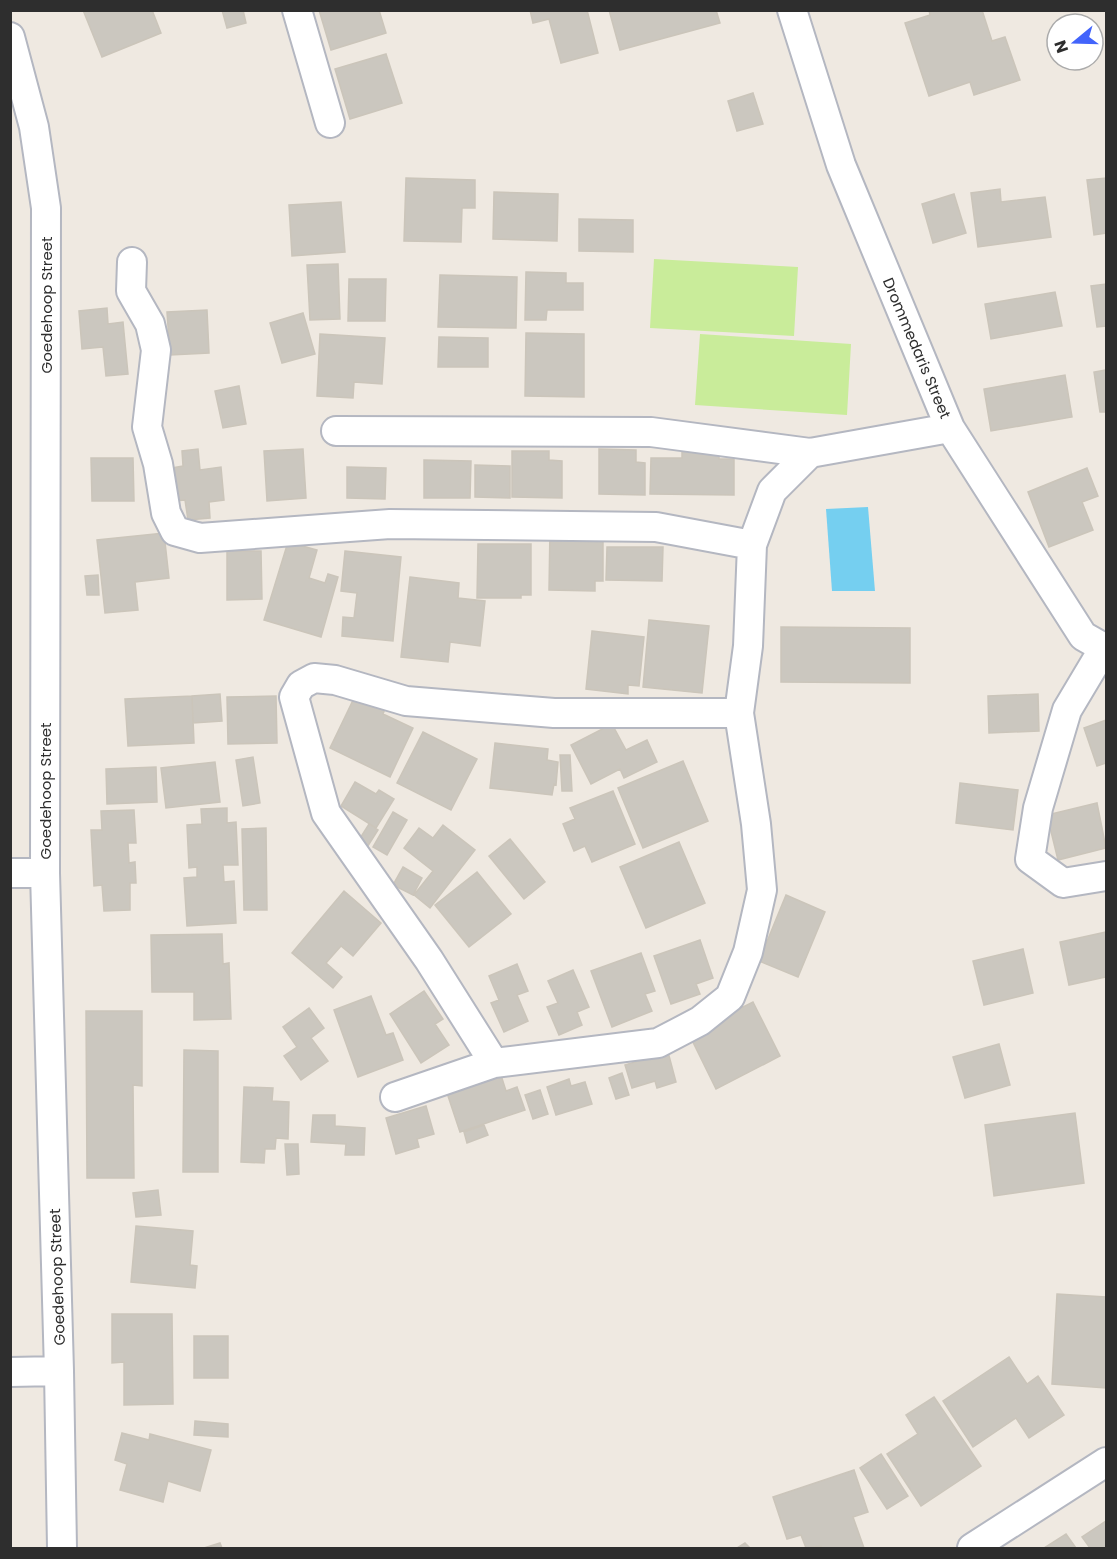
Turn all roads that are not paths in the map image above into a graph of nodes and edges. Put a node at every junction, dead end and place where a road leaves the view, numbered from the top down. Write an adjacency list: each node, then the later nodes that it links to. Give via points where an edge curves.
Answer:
1 (297, 10): 4 (street)
2 (792, 10): 6 (street, Drommedaris Street, via 841,165)
3 (10, 37): 13 (street, Goedehoop Street, via 34,127 46,208)
4 (330, 123)
5 (132, 262): 9 (street, via 131,291 150,324 156,350 147,427 166,513 175,531 200,538 390,524 656,527)
6 (950, 428): 8 (street); 10 (street, Drommedaris Street, via 1083,636)
7 (336, 430): 8 (street, via 651,432)
8 (810, 453): 9 (street, via 772,491)
9 (752, 545): 11 (street, via 748,646)
10 (1105, 648): 14 (street, via 1067,710 1038,808 1030,859 1064,883)
11 (739, 713): 15 (street, via 762,890 748,952 730,997 700,1022 658,1043); 15 (street, via 554,713 406,701 335,680 314,678 301,685 294,697 326,813 429,960)
12 (10, 873): 13 (street)
13 (45, 873): 17 (street, Goedehoop Street)
14 (1107, 876)
15 (494, 1063): 16 (street)
16 (395, 1097)
17 (60, 1371): 18 (street); 20 (street, Goedehoop Street)
18 (10, 1372)
19 (1107, 1462): 21 (street)
20 (62, 1548)
21 (972, 1548)

